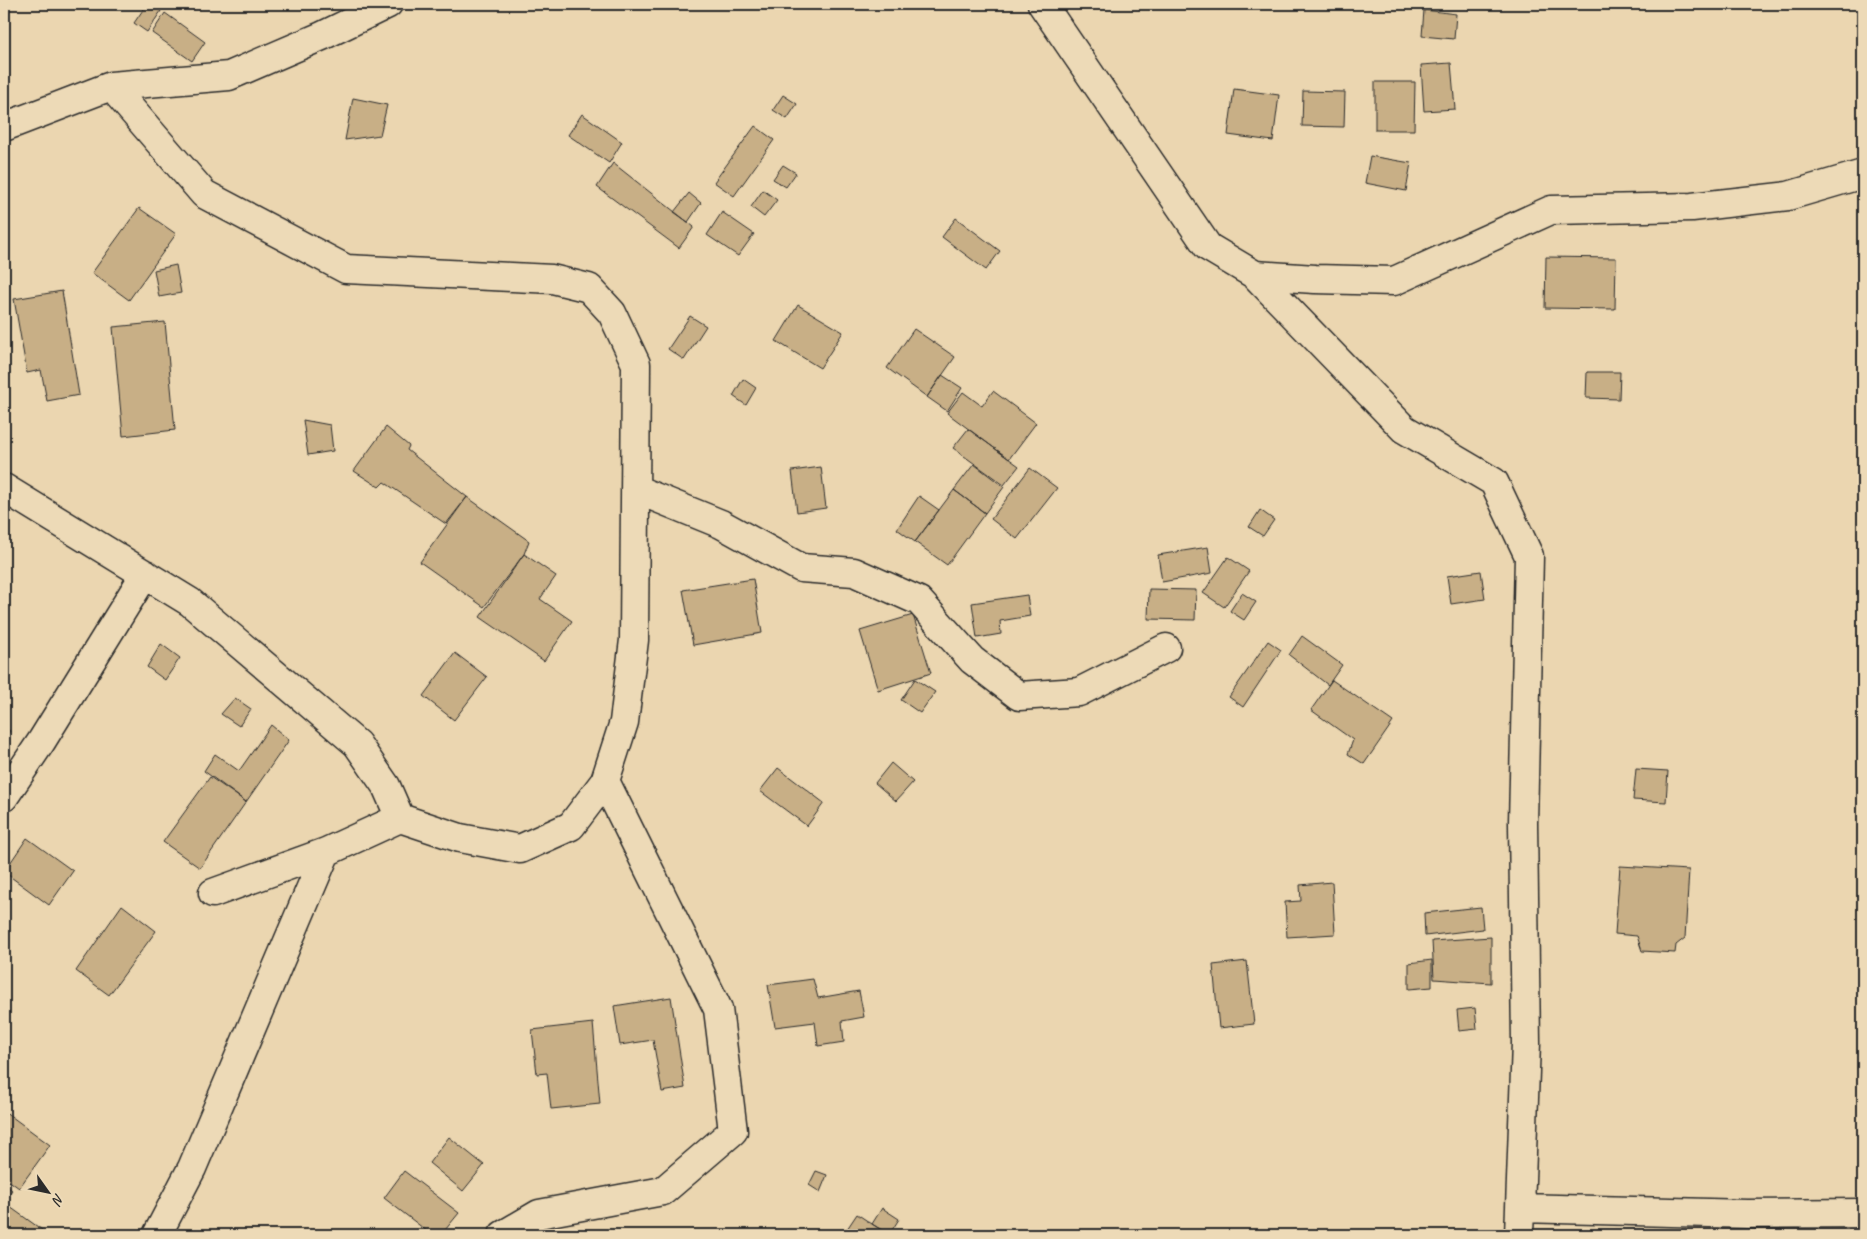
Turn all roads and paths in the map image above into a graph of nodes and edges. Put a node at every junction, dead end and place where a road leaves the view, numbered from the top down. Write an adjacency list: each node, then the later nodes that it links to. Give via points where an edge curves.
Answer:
1 (388, 4): 3 (street, via 229,76)
2 (1042, 4): 6 (street, via 1208,247)
3 (111, 86): 4 (street); 8 (street, via 204,194 346,269 552,279 589,288 612,313 636,364)
4 (4, 127)
5 (1863, 174): 6 (street, via 1788,196 1692,207 1551,210 1394,281)
6 (1255, 274): 16 (street, via 1404,429 1494,482 1530,556 1523,823 1526,1043)
7 (4, 488): 9 (street)
8 (635, 490): 10 (street, via 721,524 801,568 854,572 919,601 972,660 1019,696 1079,692); 11 (street, via 634,640 624,722)
9 (146, 574): 12 (street, via 42,742); 13 (street, via 190,602 357,744 386,786)
10 (1166, 648)
11 (605, 781): 13 (street, via 571,826 520,849 460,838); 19 (street, via 718,1009 733,1131 663,1191 538,1214)
12 (4, 797)
13 (400, 818): 14 (street)
14 (326, 852): 15 (street); 18 (street, via 192,1168)
15 (213, 893)
16 (1520, 1208): 17 (street, via 1748,1214); 20 (street)
17 (1863, 1213)
18 (157, 1235)
19 (503, 1235)
20 (1519, 1235)

